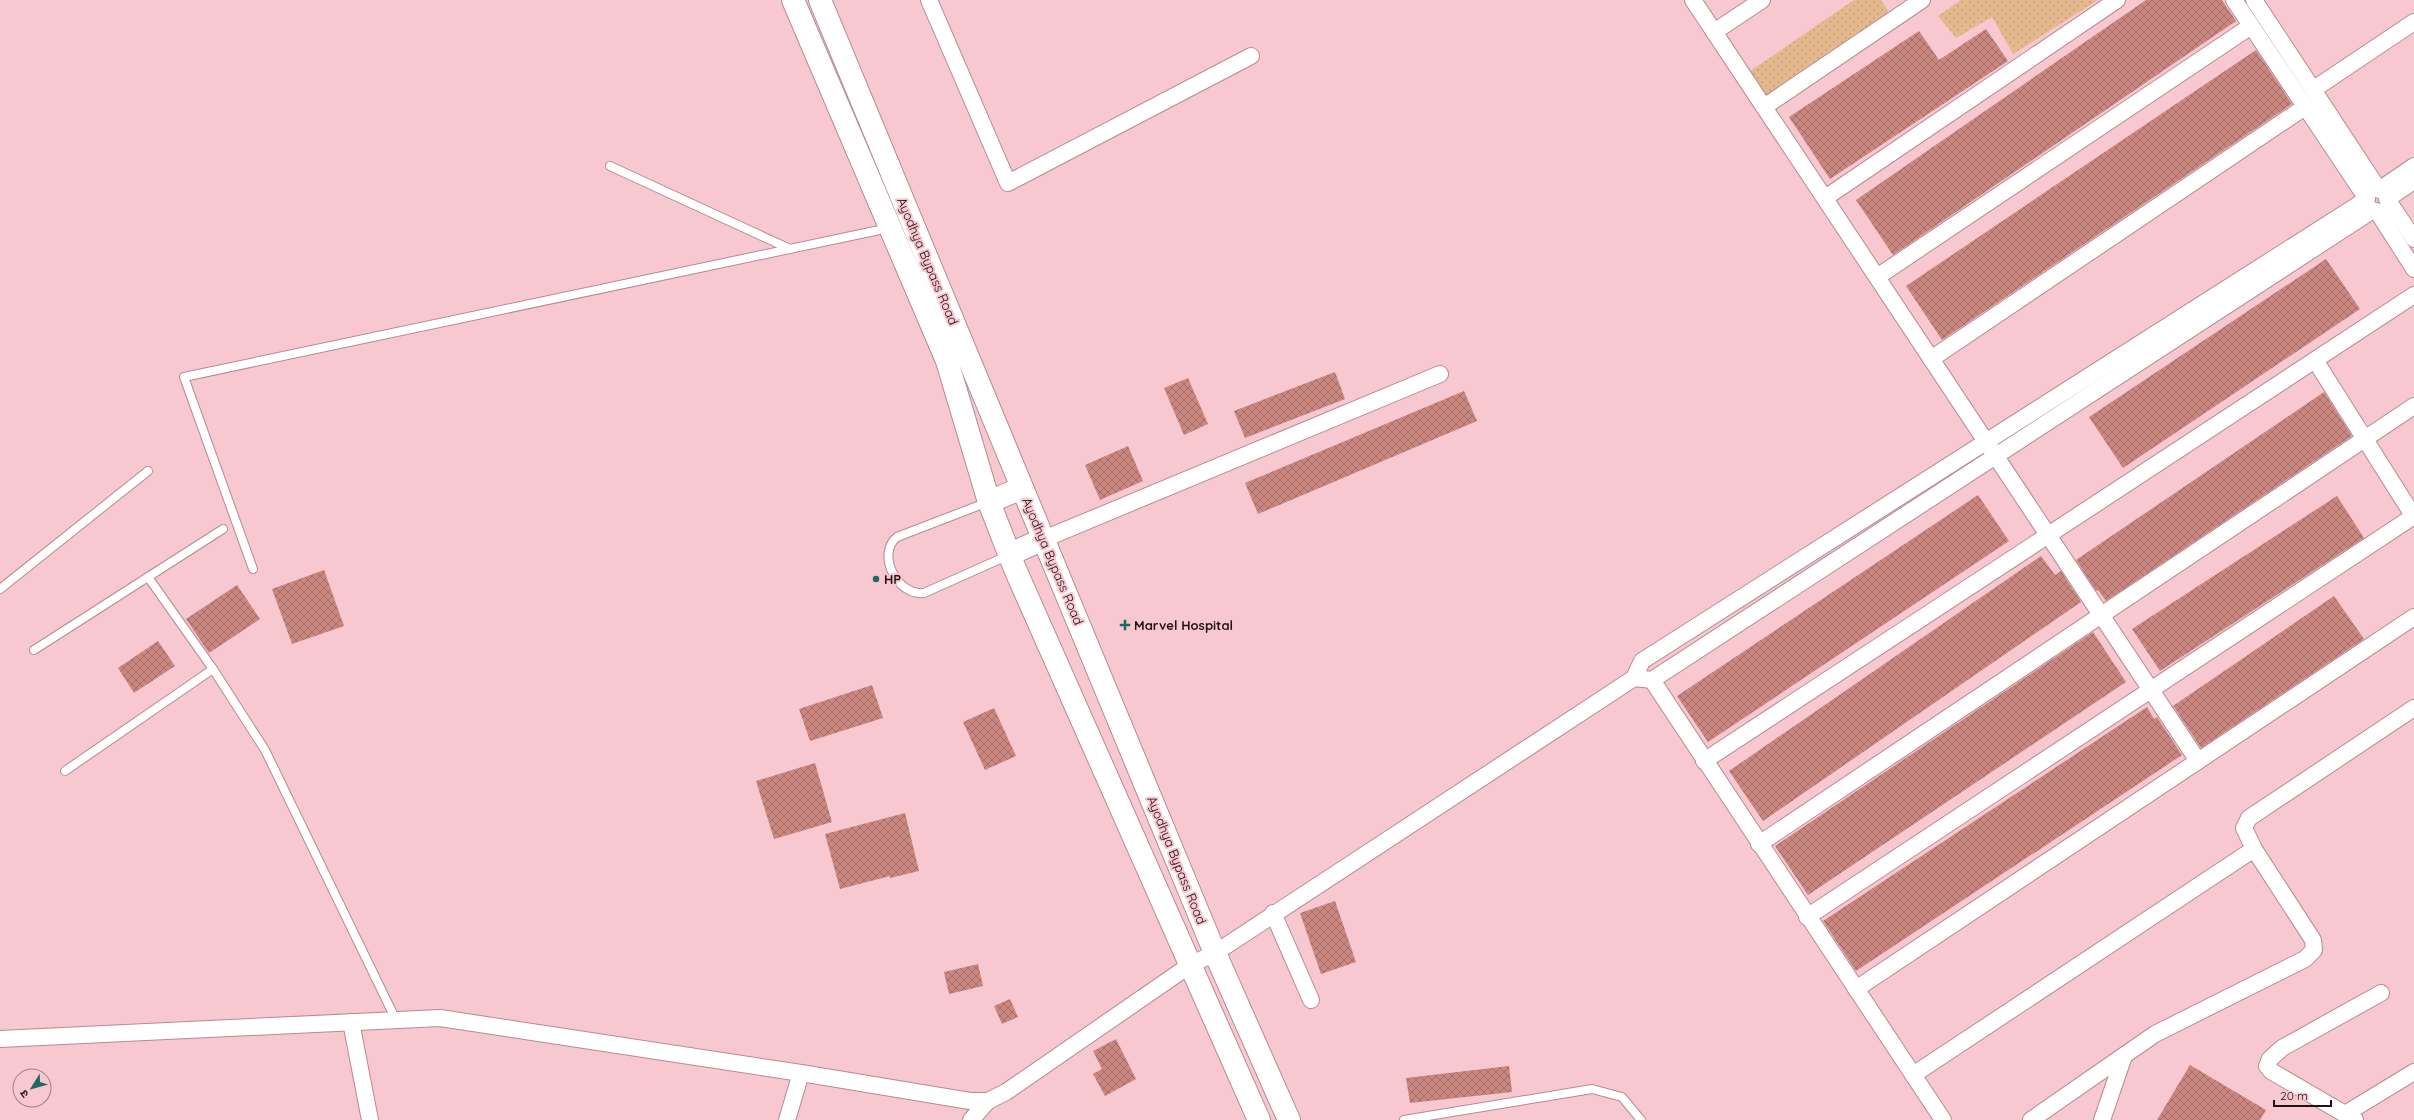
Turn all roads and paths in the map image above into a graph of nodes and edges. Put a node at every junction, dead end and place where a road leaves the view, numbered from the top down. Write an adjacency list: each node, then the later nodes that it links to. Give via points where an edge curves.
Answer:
1 (793, 0): 22 (main road, Ayodhya Bypass Road)
2 (820, 0): 36 (main road, Ayodhya Bypass Road)
3 (929, 0): 13 (street, via 1008,183)
4 (1693, 0): 12 (street)
5 (1762, 0): 12 (street)
6 (1922, 0): 15 (street)
7 (2117, 0): 20 (street)
8 (2234, 0): 11 (street)
9 (2259, 2): 14 (street)
10 (2414, 22): 14 (street)
11 (2251, 26): 16 (street); 26 (street)
12 (1714, 32): 15 (street)
13 (1251, 56)
14 (2314, 89): 21 (street)
15 (1764, 107): 20 (street)
16 (2305, 107): 21 (street); 28 (street)
17 (610, 166): 24 (lane)
18 (2414, 166): 21 (street)
19 (2414, 182): 21 (street)
20 (1824, 198): 26 (street)
21 (2377, 202): 23 (street); 25 (street); 33 (street); 34 (street)
22 (890, 228): 24 (lane); 37 (main road, Ayodhya Bypass Road, via 947,362)
23 (2414, 239)
24 (790, 249): 43 (lane, via 184,377)
25 (2414, 269)
26 (1876, 277): 28 (street)
27 (2414, 295): 29 (street)
28 (1931, 359): 33 (street)
29 (2315, 360): 32 (street); 40 (street)
30 (1440, 374): 41 (street)
31 (2414, 406): 32 (street)
32 (2364, 438): 38 (street); 46 (street)
33 (1987, 441): 34 (street); 50 (street, via 1642,661)
34 (1996, 455): 40 (street); 51 (street)
35 (148, 471): 45 (lane)
36 (1022, 488): 37 (main road); 41 (main road, Ayodhya Bypass Road)
37 (989, 502): 42 (main road, Ayodhya Bypass Road); 42 (lane, via 897,537 888,547 887,555 903,589 917,594)
38 (2414, 516): 52 (street)
39 (223, 529): 44 (lane)
40 (2048, 535): 46 (street); 54 (street)
41 (1044, 539): 42 (main road); 61 (main road, Ayodhya Bypass Road)
42 (1010, 554): 62 (main road, Ayodhya Bypass Road)
43 (253, 569)
44 (148, 577): 48 (lane); 49 (lane)
45 (0, 590)
46 (2102, 616): 52 (street); 57 (street)
47 (2414, 617): 55 (street)
48 (34, 650)
49 (213, 669): 56 (lane); 66 (lane, via 265,750)
50 (1634, 678): 51 (street); 59 (street)
51 (1652, 680): 54 (street)
52 (2151, 690): 55 (street); 60 (street)
53 (2414, 708): 58 (street, via 2249,818 2244,828)
54 (1704, 761): 57 (street)
55 (2198, 761): 63 (street)
56 (65, 771)
57 (1759, 844): 60 (street)
58 (2254, 849): 69 (street, via 2313,940 2314,950 2305,959 2155,1034); 72 (street)
59 (1272, 913): 61 (street); 65 (street)
60 (1807, 916): 63 (street)
61 (1215, 953): 62 (street); 79 (main road, Ayodhya Bypass Road)
62 (1190, 965): 73 (street, via 1006,1092); 78 (main road, Ayodhya Bypass Road)
63 (1856, 989): 72 (street)
64 (2381, 993): 74 (street, via 2282,1048 2266,1066 2270,1071)
65 (1312, 1000)
66 (396, 1020): 67 (street); 71 (street, via 440,1018)
67 (352, 1022): 68 (street); 75 (street)
68 (0, 1039)
69 (2124, 1056): 83 (street); 84 (street)
70 (2414, 1072): 74 (street)
71 (801, 1073): 73 (street, via 970,1101); 76 (street)
72 (1913, 1075): 82 (street)
73 (988, 1101): 77 (street)
74 (2350, 1117)
75 (370, 1120)
76 (787, 1120)
77 (971, 1120)
78 (1260, 1120)
79 (1289, 1120)
80 (1404, 1120): 81 (lane, via 1592,1089 1622,1097)
81 (1641, 1120)
82 (1943, 1120)
83 (2031, 1120)
84 (2102, 1120)

